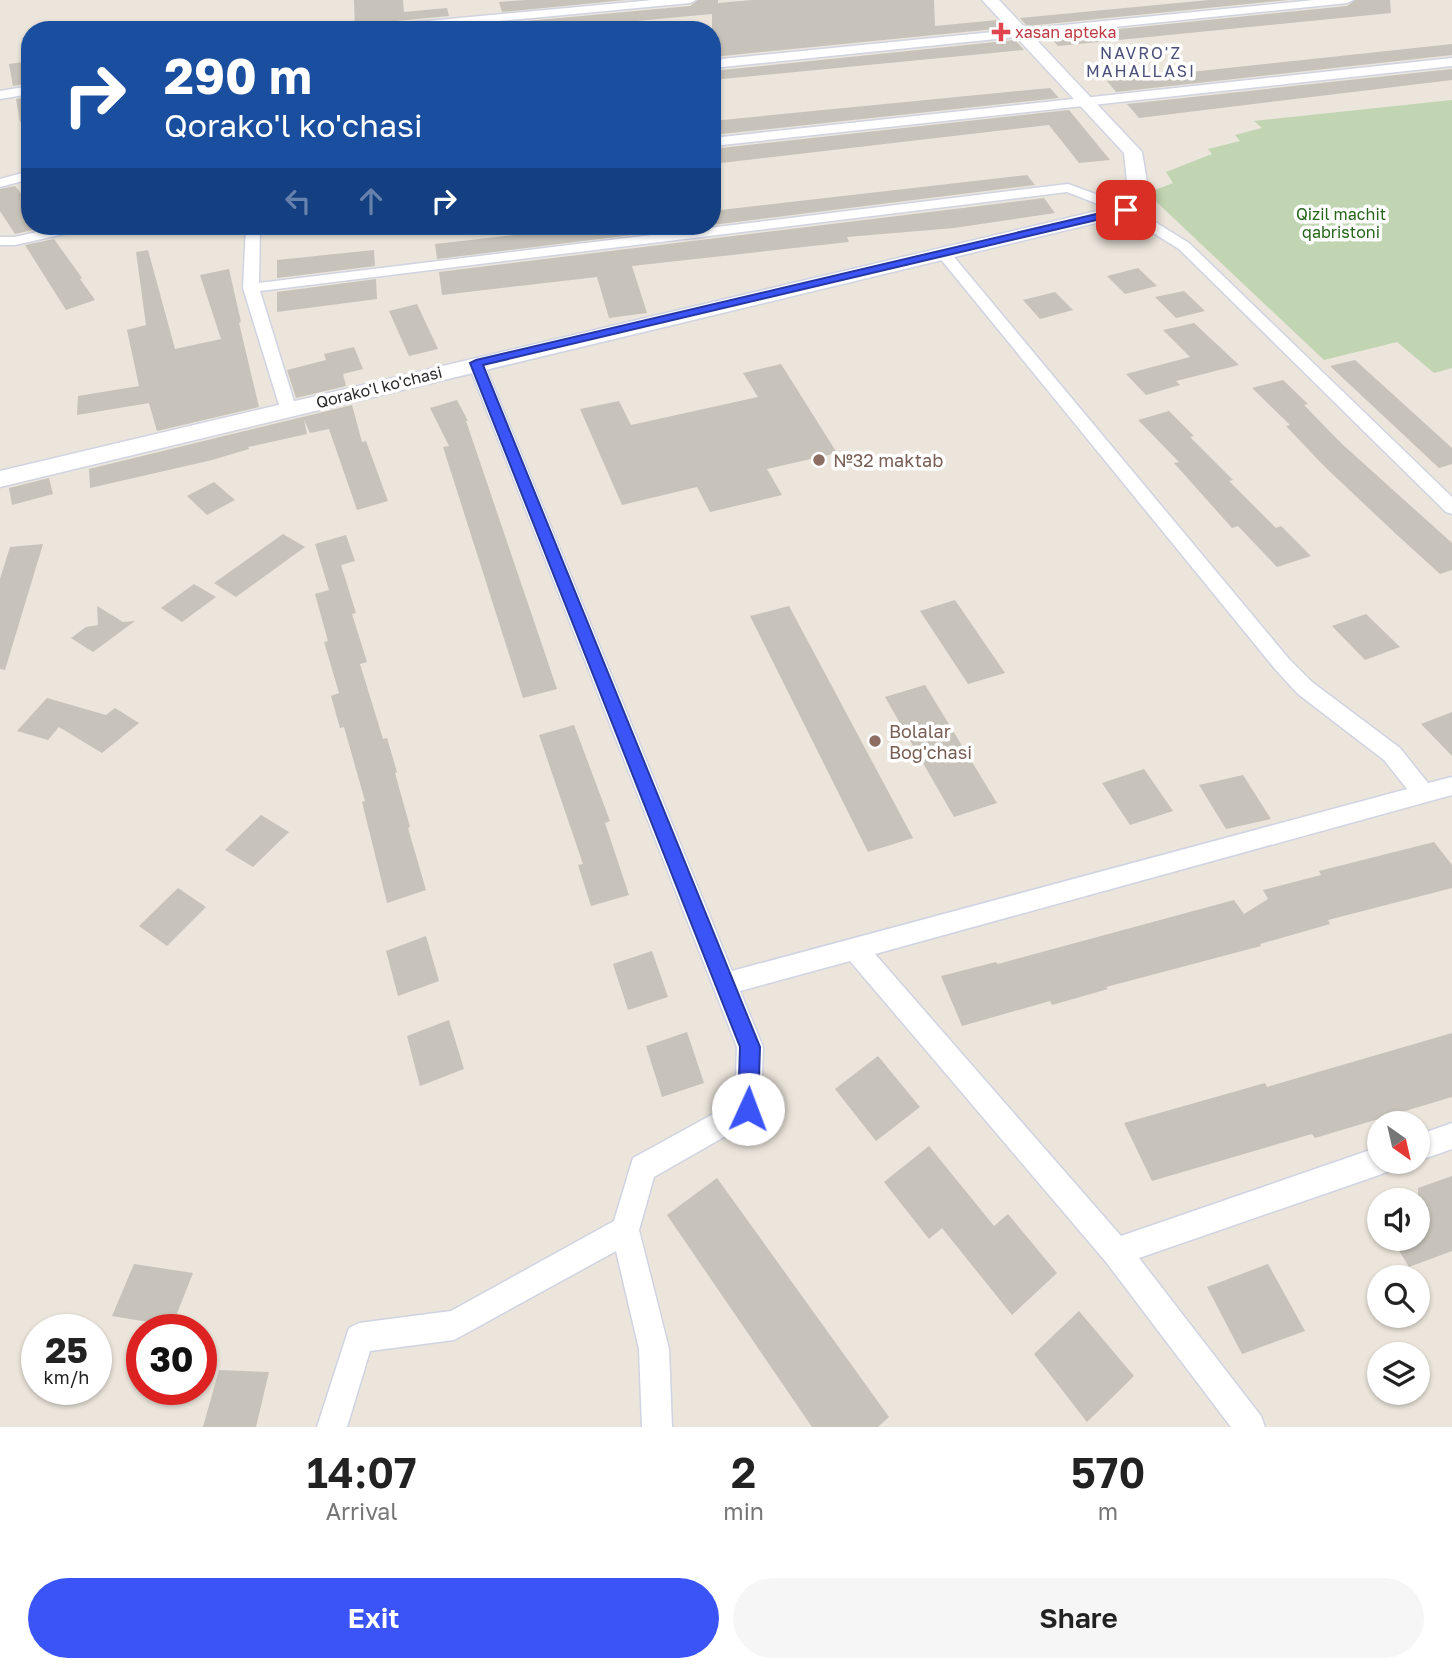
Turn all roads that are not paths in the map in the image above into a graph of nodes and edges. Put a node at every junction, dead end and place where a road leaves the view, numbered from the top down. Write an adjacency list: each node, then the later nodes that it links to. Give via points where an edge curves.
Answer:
1 (690, 0): 4 (street)
2 (990, 0): 5 (street)
3 (1347, 0): 5 (street)
4 (462, 21)
5 (1022, 33): 7 (street); 10 (street)
6 (1452, 62): 10 (street)
7 (721, 63)
8 (21, 92): 9 (street)
9 (0, 95)
10 (1088, 102): 11 (street); 14 (street, via 1133,152 1137,182)
11 (721, 141)
12 (21, 177): 13 (street)
13 (0, 183)
14 (1126, 210): 15 (street, via 1068,188); 20 (street, Qorako'l ko'chasi); 25 (street, via 1184,246)
15 (721, 230)
16 (41, 235): 19 (street)
17 (253, 235): 21 (street)
18 (684, 235): 21 (street)
19 (0, 241)
20 (944, 254): 22 (street, Qorako'l ko'chasi); 27 (street, via 1282,664 1305,688 1392,754)
21 (251, 288): 23 (street)
22 (476, 363): 23 (street, Qorako'l ko'chasi); 29 (street)
23 (288, 408): 24 (street, Qorako'l ko'chasi)
24 (0, 479)
25 (1452, 508)
26 (1452, 786): 27 (street)
27 (1423, 794): 28 (street)
28 (856, 950): 29 (street); 34 (street)
29 (725, 984): 33 (street, via 750,1047 748,1109 643,1168)
30 (1452, 1136): 31 (street)
31 (1430, 1144)
32 (1367, 1165): 34 (street)
33 (625, 1230): 35 (street, via 454,1325 359,1338); 36 (street, via 654,1349)
34 (1116, 1252): 37 (street)
35 (332, 1427)
36 (657, 1427)
37 (1250, 1427)

